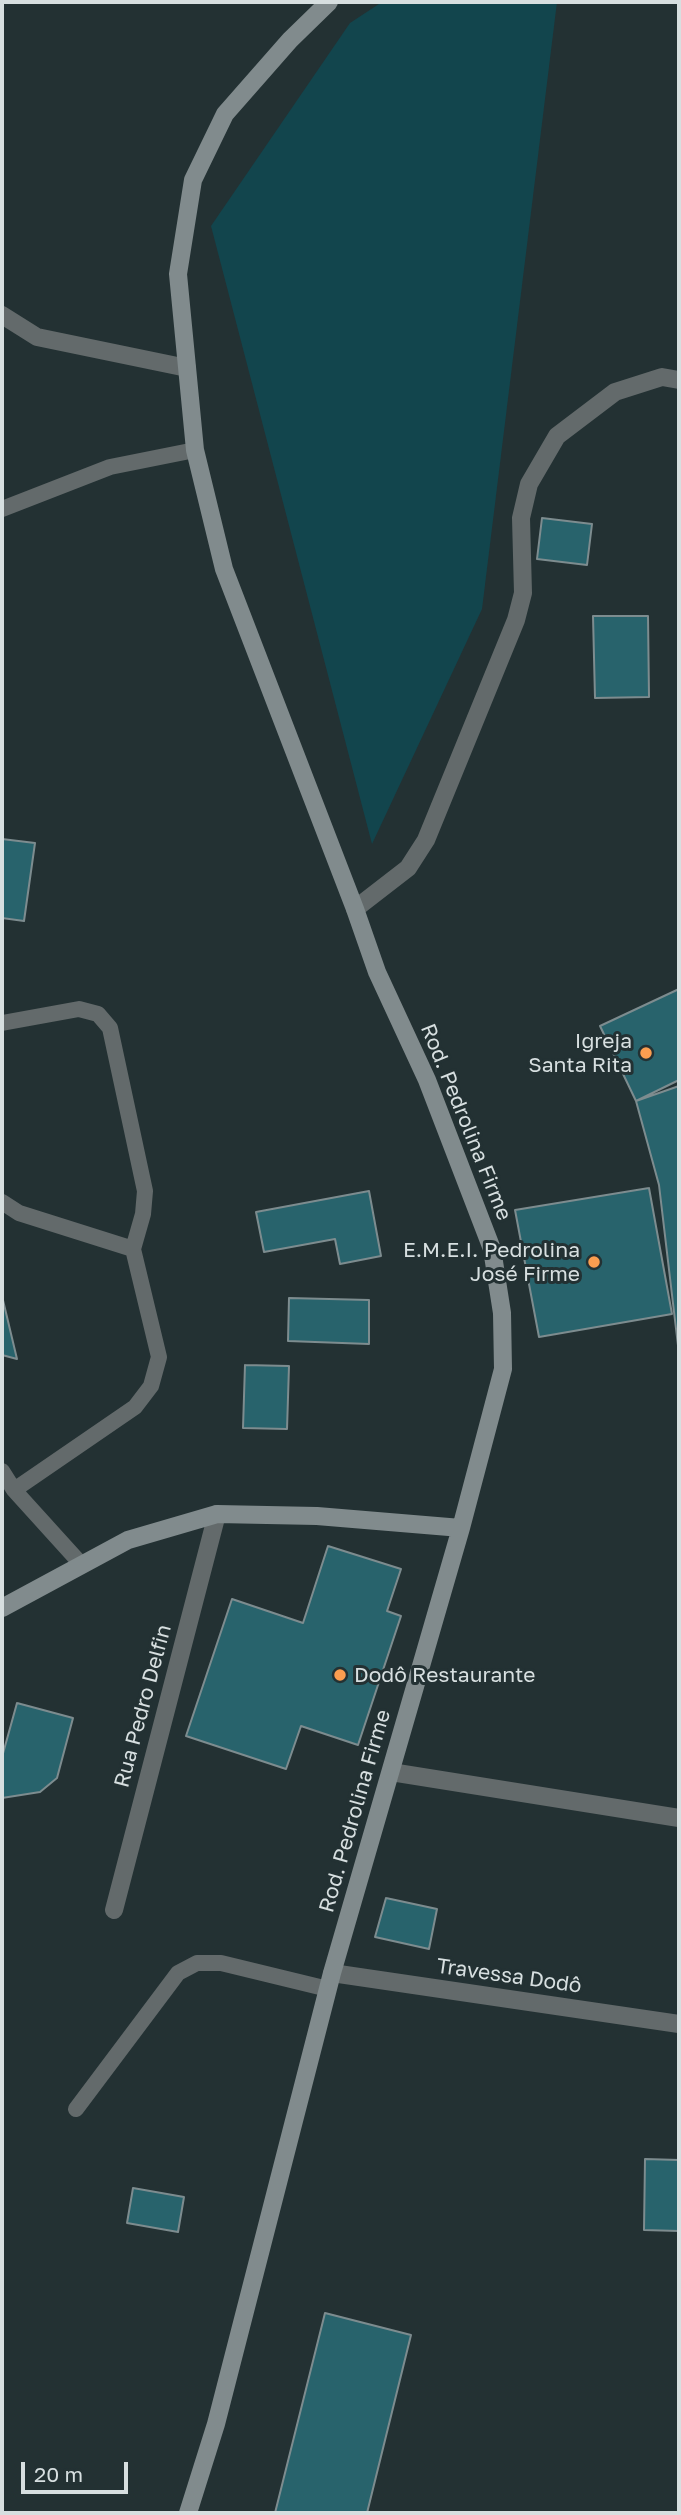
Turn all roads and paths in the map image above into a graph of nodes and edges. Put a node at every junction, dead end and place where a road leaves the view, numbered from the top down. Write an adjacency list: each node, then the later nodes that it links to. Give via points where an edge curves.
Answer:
1 (329, 2): 3 (street, Rod. Pedrolina Firme, via 225,114 193,180 178,274)
2 (2, 315): 3 (street, via 37,337)
3 (187, 368): 5 (street, Rod. Pedrolina Firme)
4 (679, 380): 7 (street, via 662,377 615,392 557,436 529,484 521,518 523,593 516,620 426,840 408,868)
5 (195, 450): 6 (lane, via 110,467); 7 (street, Rod. Pedrolina Firme, via 225,569)
6 (2, 509)
7 (355, 909): 14 (street, Rod. Pedrolina Firme, via 492,1249 502,1313 503,1369)
8 (2, 1023): 10 (lane, via 79,1009 98,1014 110,1028 145,1191)
9 (2, 1202): 10 (lane, via 19,1213)
10 (133, 1249): 12 (lane, via 159,1357 151,1387 135,1407)
11 (2, 1471): 12 (lane)
12 (14, 1490): 15 (lane)
13 (217, 1514): 14 (street, via 317,1516); 15 (street, via 128,1540); 19 (street, Rua Pedro Delfin)
14 (461, 1528): 17 (street, Rod. Pedrolina Firme)
15 (80, 1564): 16 (street)
16 (2, 1608)
17 (391, 1772): 18 (street); 20 (street, Rod. Pedrolina Firme)
18 (679, 1818)
19 (114, 1910)
20 (330, 1981): 21 (street, Travessa Dodô); 22 (lane, via 221,1964 197,1963 177,1973); 23 (street, Rod. Pedrolina Firme, via 216,2424)
21 (679, 2024)
22 (76, 2109)
23 (188, 2513)

